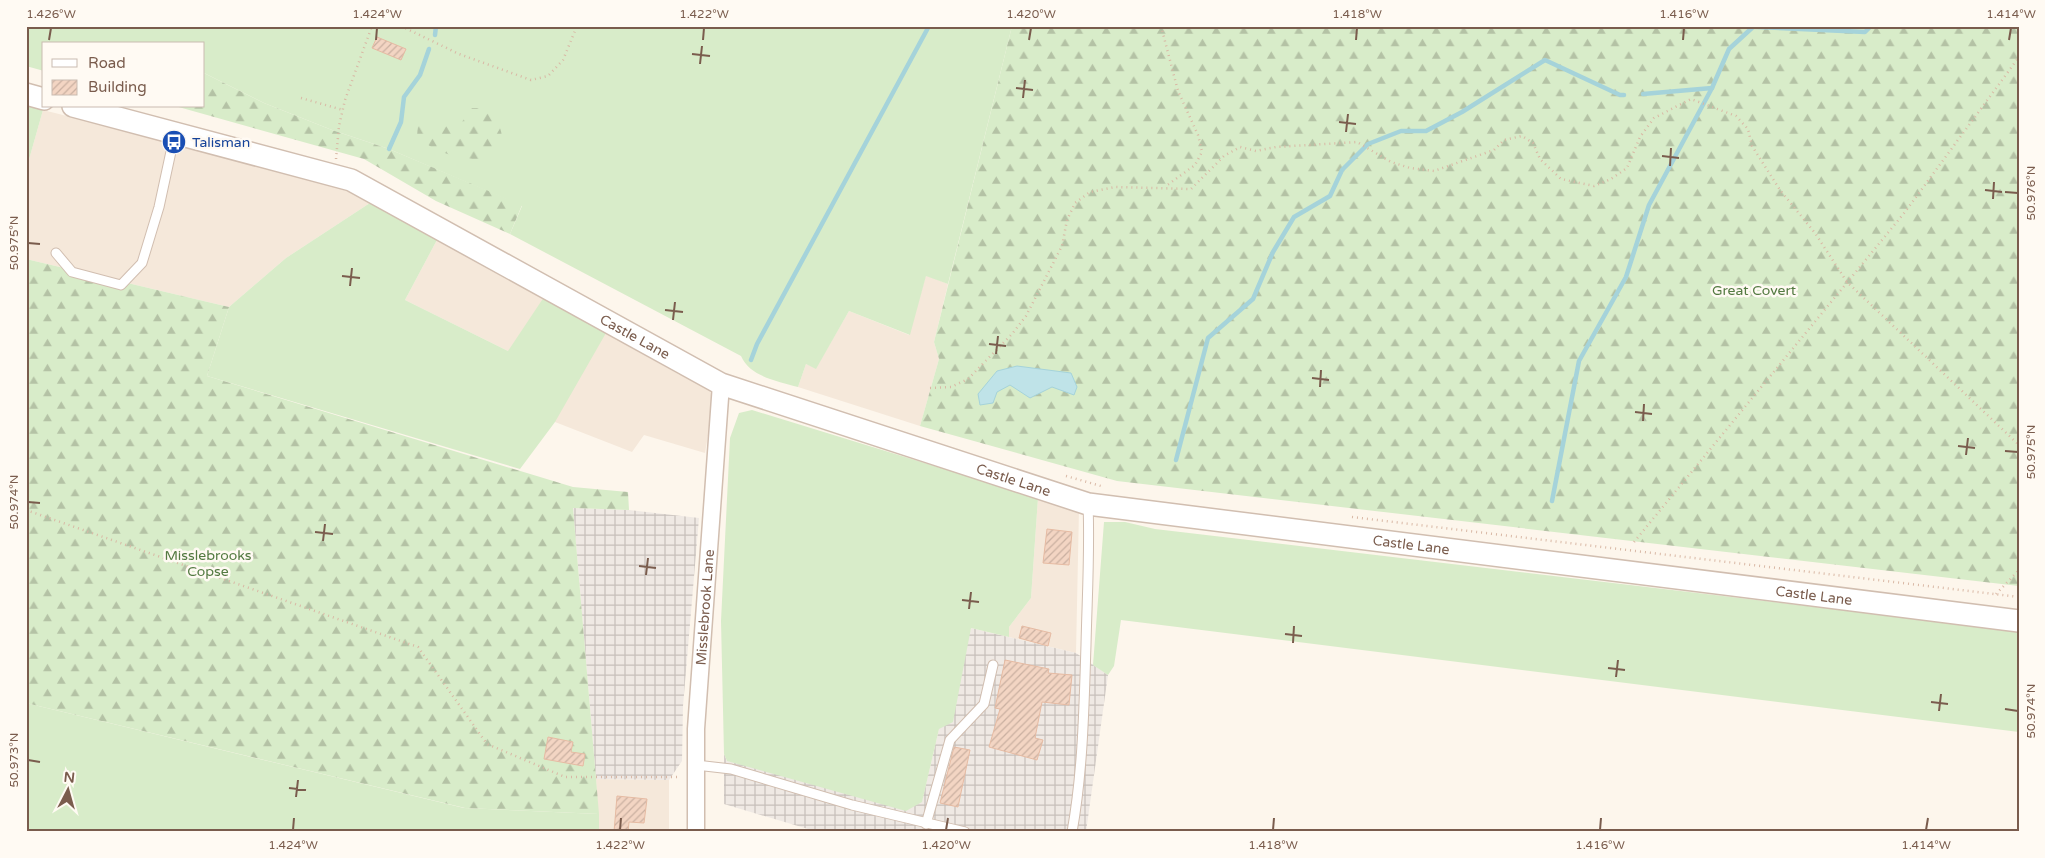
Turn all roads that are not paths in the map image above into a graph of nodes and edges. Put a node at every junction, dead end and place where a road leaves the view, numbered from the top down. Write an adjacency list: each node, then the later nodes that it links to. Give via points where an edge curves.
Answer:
1 (26, 94): 2 (street)
2 (42, 98)
3 (81, 108): 4 (street, Castle Lane)
4 (175, 133): 5 (lane, via 159,207 142,263 121,285 72,272); 6 (street, Castle Lane, via 351,180)
5 (56, 253)
6 (721, 384): 7 (street, Castle Lane); 10 (street, Misslebrook Lane, via 696,729)
7 (1088, 504): 8 (street, Castle Lane); 14 (lane, via 1090,531 1084,689 1078,798)
8 (2019, 621)
9 (993, 665): 11 (lane, via 984,704 950,740)
10 (696, 772): 11 (lane, via 731,769); 12 (street, Misslebrook Lane)
11 (926, 824): 13 (lane)
12 (696, 832)
13 (965, 832)
14 (1072, 832)

